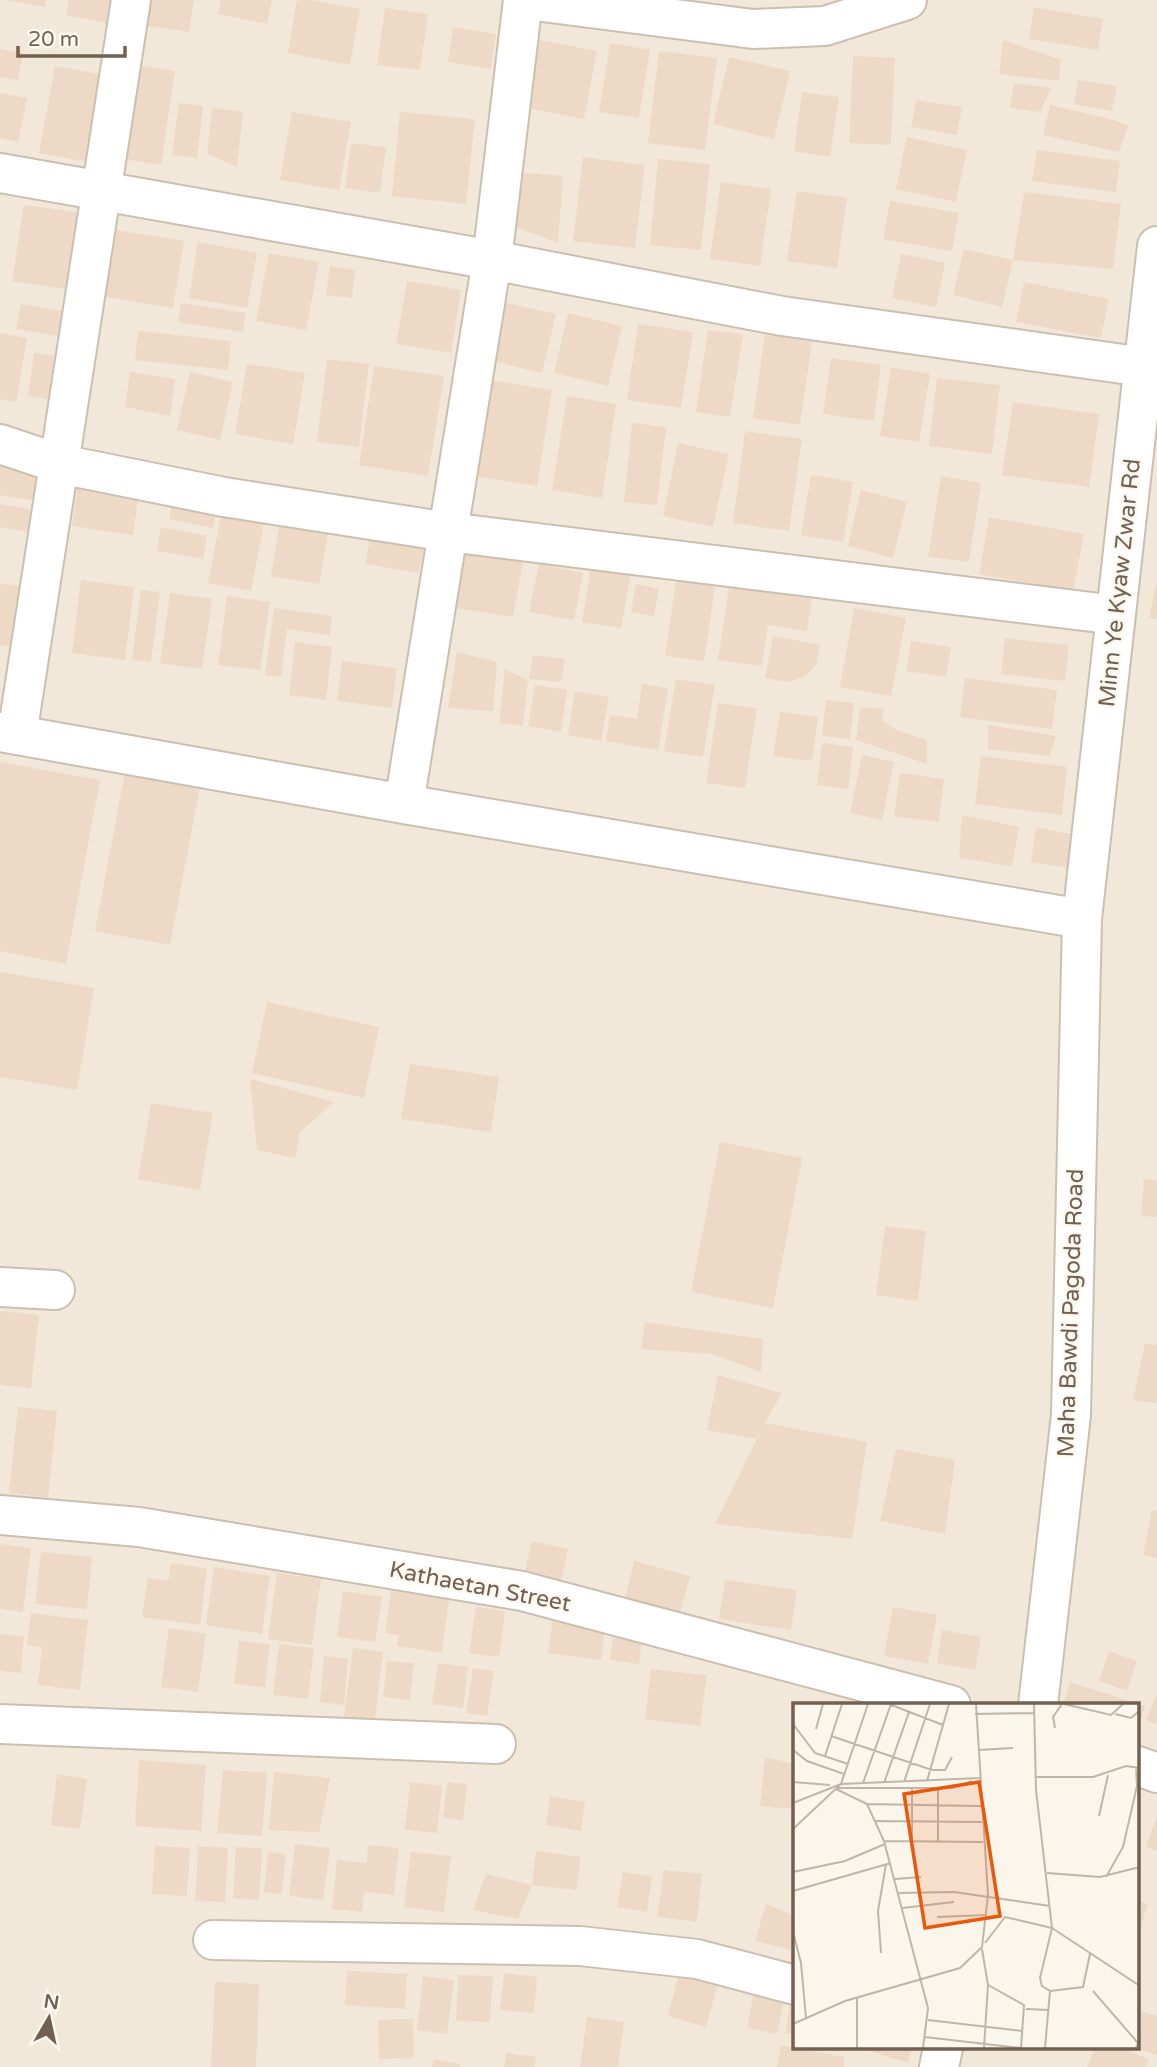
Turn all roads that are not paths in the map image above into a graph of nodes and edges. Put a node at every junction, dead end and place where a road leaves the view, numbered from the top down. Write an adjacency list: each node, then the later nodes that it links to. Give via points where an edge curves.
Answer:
1 (131, 0): 5 (street)
2 (525, 0): 3 (street, via 753,29 825,26); 7 (street)
3 (907, 0)
4 (0, 173): 5 (street)
5 (103, 191): 7 (street); 10 (street)
6 (1157, 246): 8 (street, Minn Ye Kyaw Zwar Rd)
7 (492, 260): 8 (street, via 782,316); 11 (street)
8 (1144, 367): 12 (street, Minn Ye Kyaw Zwar Rd)
9 (0, 444): 10 (street)
10 (60, 464): 11 (street, via 225,497); 13 (street)
11 (448, 532): 12 (street); 14 (street)
12 (1116, 615): 15 (street, Minn Ye Kyaw Zwar Rd)
13 (8, 734): 14 (street)
14 (404, 804): 15 (street)
15 (1082, 919): 20 (street, Maha Bawdi Pagoda Road, via 1071,1415)
16 (0, 1287): 17 (street)
17 (55, 1290)
18 (0, 1515): 19 (street, Kathaetan Street, via 139,1527 522,1591)
19 (943, 1703)
20 (1038, 1703)
21 (0, 1724): 22 (street)
22 (496, 1744)
23 (1140, 1767): 24 (street)
24 (1157, 1773)
25 (213, 1940): 26 (street, via 580,1946 697,1959)
26 (793, 1984)

